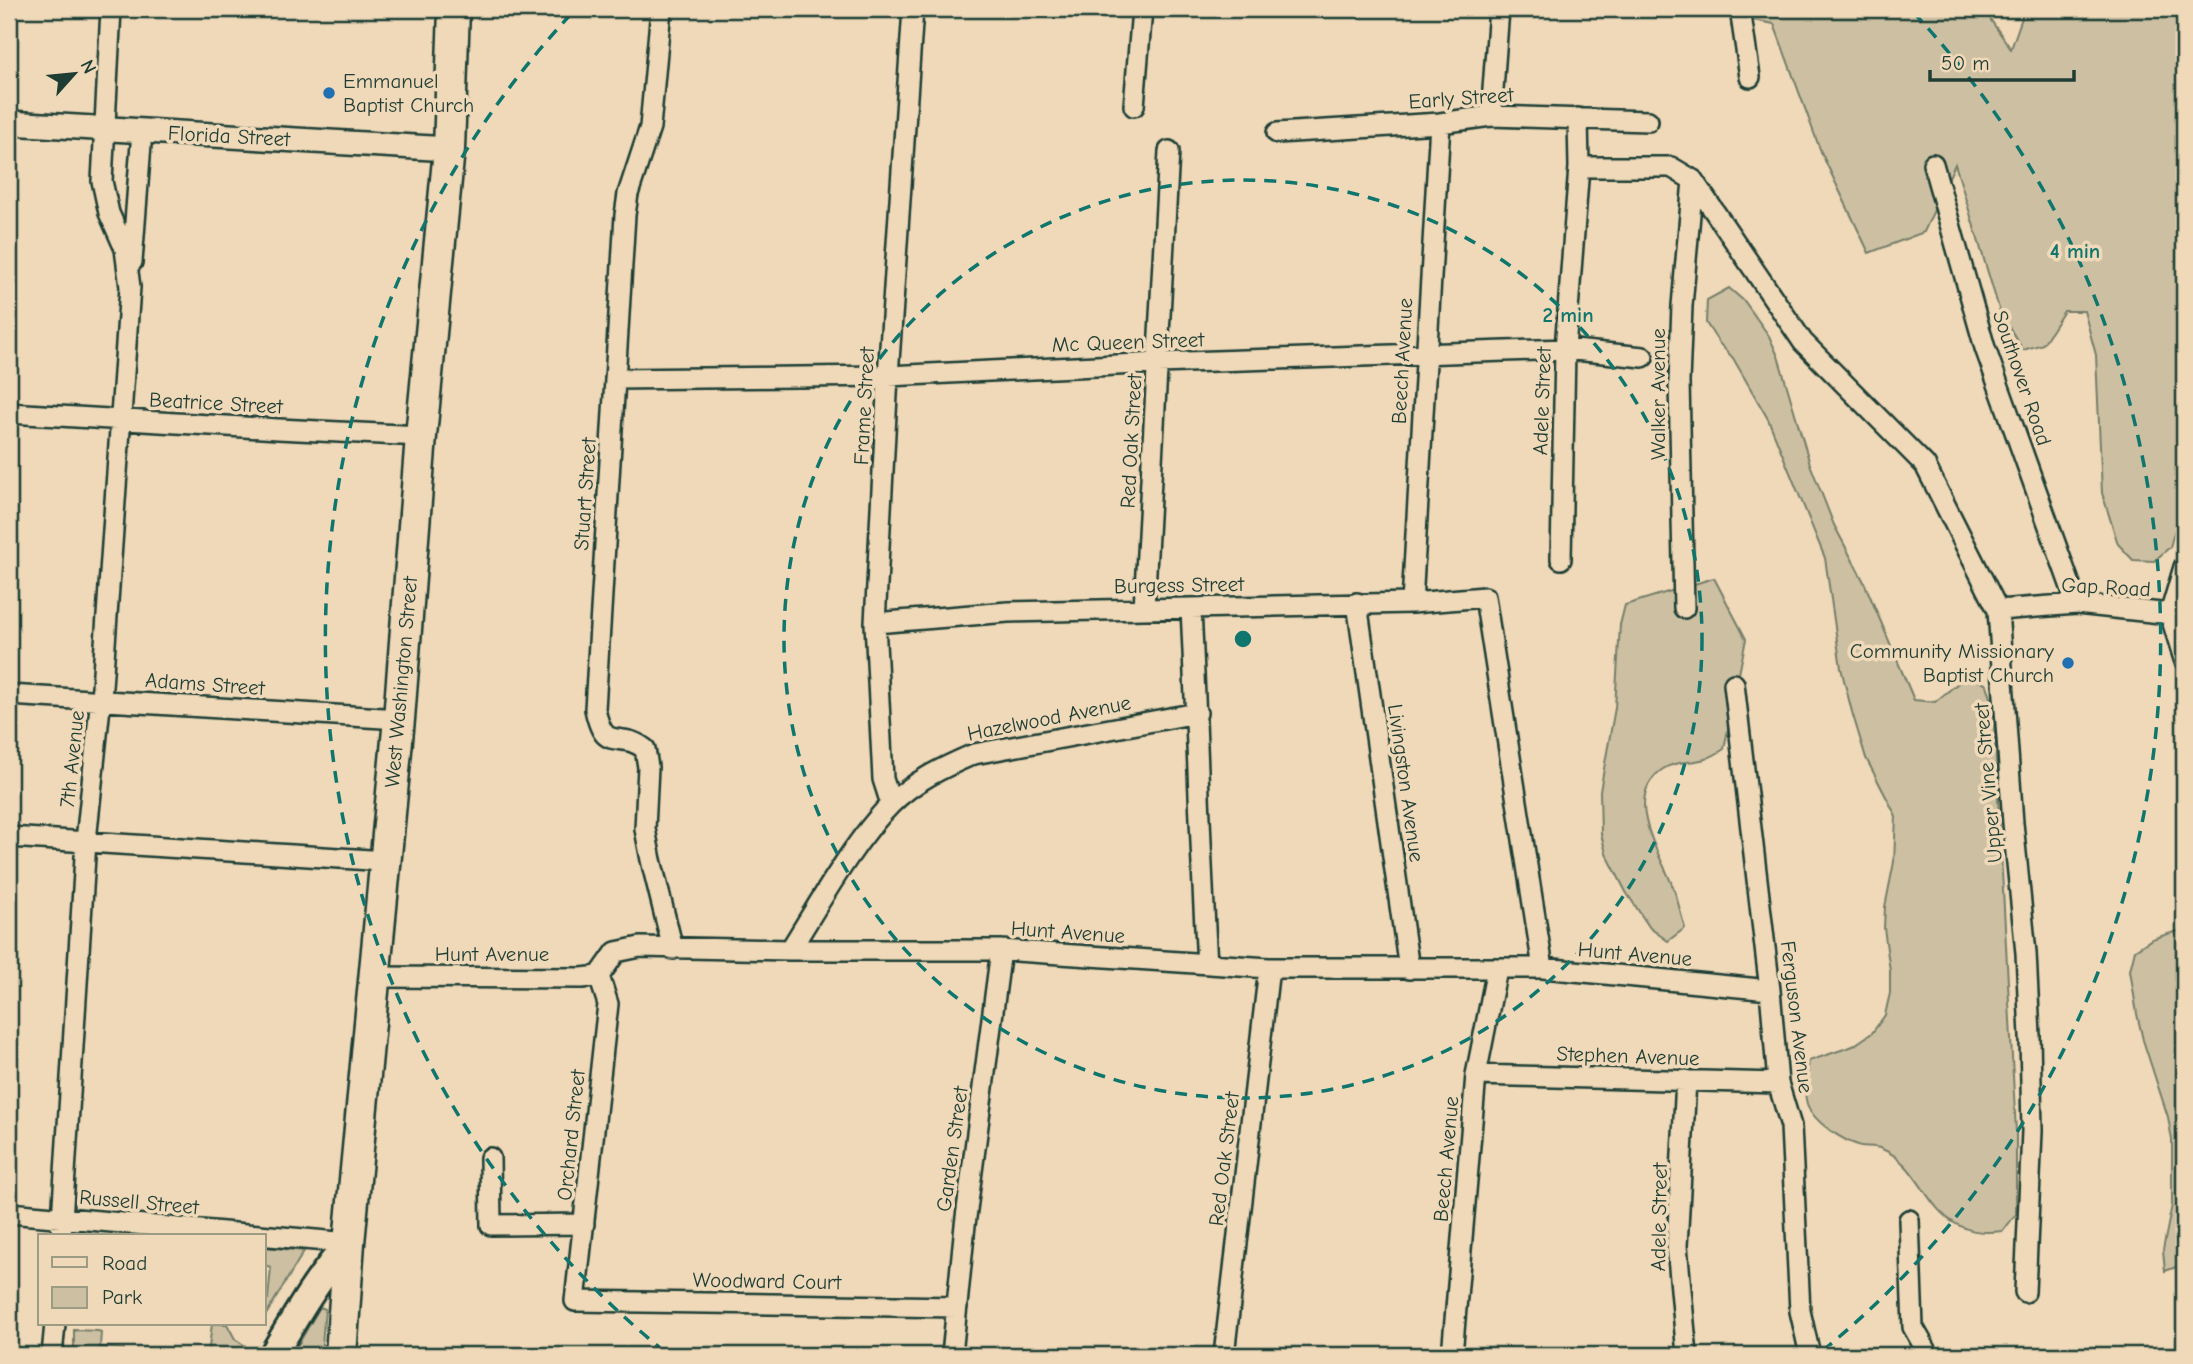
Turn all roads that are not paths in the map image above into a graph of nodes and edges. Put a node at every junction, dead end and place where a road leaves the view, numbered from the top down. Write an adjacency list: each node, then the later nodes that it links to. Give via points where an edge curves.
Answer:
1 (111, 9): 15 (street, 7th Avenue)
2 (454, 9): 18 (main road, West Washington Street)
3 (660, 9): 29 (street, Stuart Street, via 650,127 625,215)
4 (913, 9): 28 (street, Frame Street)
5 (1142, 9): 9 (street)
6 (1499, 9): 10 (street)
7 (1740, 9): 8 (street)
8 (1750, 77)
9 (1134, 106)
10 (1491, 116): 11 (street, Early Street); 13 (street, Early Street)
11 (1578, 118): 12 (street, Early Street); 21 (street, Adele Street)
12 (1648, 121)
13 (1440, 122): 17 (street, Early Street); 25 (street, Beech Avenue)
14 (9, 123): 15 (street, Florida Street)
15 (103, 129): 16 (street, Florida Street); 23 (street, 7th Avenue, via 104,195 125,249)
16 (142, 131): 18 (street, Florida Street); 23 (street, 7th Avenue)
17 (1277, 133)
18 (449, 149): 32 (main road, West Washington Street)
19 (1169, 151): 27 (street, Red Oak Street)
20 (1933, 164): 37 (street, Southover Road, via 1985,348)
21 (1579, 167): 22 (street, via 1671,167); 24 (street, Adele Street)
22 (1693, 180): 39 (street, Walker Avenue, via 1679,382); 41 (street, Upper Vine Street, via 1803,342 1925,465)
23 (130, 287): 31 (street, 7th Avenue)
24 (1565, 349): 25 (street, Mc Queen Street); 26 (street, Mc Queen Street); 33 (street, Adele Street)
25 (1425, 354): 27 (street, Mc Queen Street); 36 (street, Beech Avenue)
26 (1643, 357)
27 (1158, 363): 28 (street, Mc Queen Street); 38 (street, Red Oak Street)
28 (888, 376): 29 (street, Mc Queen Street); 43 (street, Frame Street)
29 (615, 379): 54 (street, Stuart Street, via 595,709 599,730 612,740 633,740 645,749 645,829)
30 (9, 413): 31 (street, Beatrice Street)
31 (121, 421): 32 (street, Beatrice Street); 47 (street, 7th Avenue)
32 (421, 436): 49 (main road, West Washington Street)
33 (1560, 559)
34 (2184, 567): 42 (street)
35 (1357, 603): 36 (street, Burgess Street); 40 (street, Burgess Street); 60 (street, Livingston Avenue)
36 (1412, 603): 59 (street, Burgess Street, via 1485,597)
37 (2077, 604): 41 (street, Gap Road); 42 (street, Gap Road)
38 (1144, 608): 40 (street, Burgess Street); 43 (street, Burgess Street, via 1008,612)
39 (1684, 608)
40 (1191, 609): 48 (street)
41 (1998, 610): 76 (street, Upper Vine Street, via 2030,1036 2032,1131)
42 (2170, 614): 44 (street)
43 (875, 623): 50 (street, Frame Street, via 883,779)
44 (2184, 659)
45 (1734, 684): 64 (street, Ferguson Avenue)
46 (9, 695): 47 (street, Adams Street)
47 (101, 700): 49 (street, Adams Street); 52 (street, 7th Avenue)
48 (1197, 713): 50 (street, Hazelwood Avenue, via 974,754 942,768); 57 (street)
49 (398, 719): 53 (main road, West Washington Street)
50 (891, 804): 55 (street, Hazelwood Avenue)
51 (9, 837): 52 (street)
52 (86, 841): 53 (street); 72 (street, 7th Avenue)
53 (386, 861): 62 (main road, West Washington Street)
54 (673, 949): 55 (street, Hunt Avenue); 63 (street, Hunt Avenue, via 640,947 616,952)
55 (790, 950): 56 (street, Hunt Avenue)
56 (1001, 950): 57 (street, Hunt Avenue); 78 (street, Garden Street)
57 (1207, 964): 58 (street, Hunt Avenue)
58 (1269, 968): 60 (street, Hunt Avenue); 84 (street, Red Oak Street)
59 (1543, 968): 61 (street, Hunt Avenue); 64 (street, Hunt Avenue)
60 (1409, 969): 61 (street, Hunt Avenue)
61 (1497, 969): 65 (street, Beech Avenue)
62 (374, 976): 63 (street, Hunt Avenue); 75 (main road, West Washington Street)
63 (599, 976): 71 (street, Orchard Street, via 608,1004)
64 (1770, 990): 67 (street, Ferguson Avenue)
65 (1476, 1075): 66 (street, Stephen Avenue); 85 (street, Beech Avenue)
66 (1686, 1080): 67 (street, Stephen Avenue); 86 (street, Adele Street, via 1677,1246)
67 (1778, 1083): 87 (street, Ferguson Avenue, via 1791,1126 1800,1311)
68 (490, 1158): 71 (street, via 491,1225)
69 (9, 1213): 72 (street, Russell Street)
70 (1909, 1220): 88 (street, via 1913,1327)
71 (584, 1224): 77 (street, Orchard Street)
72 (62, 1227): 73 (street, Russell Street)
73 (188, 1234)
74 (266, 1238): 75 (street, Russell Street)
75 (349, 1243): 81 (main road, via 318,1282); 82 (main road, West Washington Street)
76 (2025, 1292)
77 (575, 1301): 78 (street, Woodward Court)
78 (957, 1307): 83 (street, Garden Street)
79 (55, 1326): 80 (street)
80 (52, 1355)
81 (273, 1355)
82 (341, 1355)
83 (951, 1355)
84 (1224, 1355)
85 (1452, 1355)
86 (1688, 1355)
87 (1810, 1355)
88 (1929, 1355)

